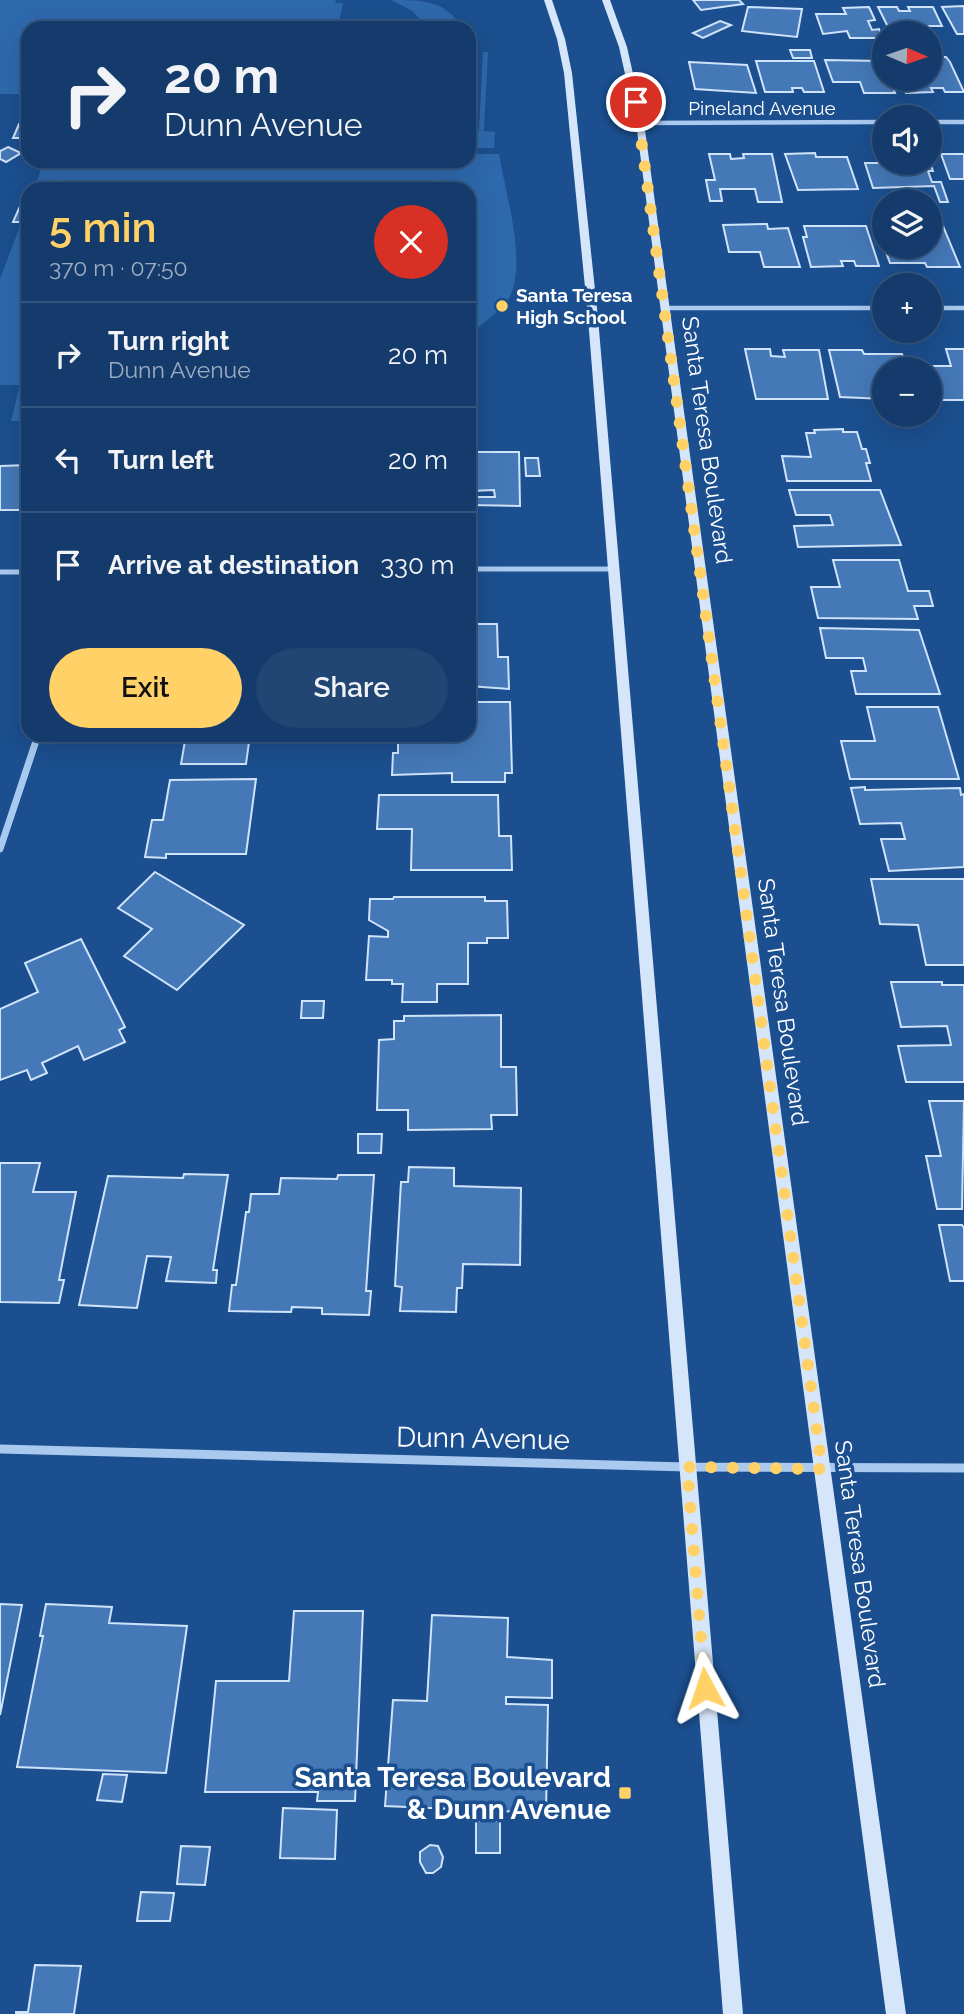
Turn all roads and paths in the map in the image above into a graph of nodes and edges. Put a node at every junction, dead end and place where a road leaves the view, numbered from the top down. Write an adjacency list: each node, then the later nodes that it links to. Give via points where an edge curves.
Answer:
1 (548, 0): 12 (main road, via 566,62 576,131)
2 (606, 0): 6 (main road, Santa Teresa Boulevard, via 623,47)
3 (964, 121): 5 (street)
4 (872, 122): 6 (street, Pineland Avenue)
5 (942, 122)
6 (640, 123): 7 (main road, Santa Teresa Boulevard)
7 (664, 308): 8 (street); 20 (main road, Santa Teresa Boulevard)
8 (872, 308)
9 (942, 308): 10 (street)
10 (964, 308)
11 (476, 569): 12 (street)
12 (613, 569): 18 (main road)
13 (0, 572): 14 (street)
14 (21, 572)
15 (36, 742): 16 (street)
16 (0, 849)
17 (0, 1449): 18 (street, Dunn Avenue)
18 (687, 1467): 20 (street, Dunn Avenue); 21 (main road)
19 (964, 1468): 20 (street, Dunn Avenue)
20 (822, 1469): 22 (main road, Santa Teresa Boulevard)
21 (733, 2014)
22 (896, 2014)

